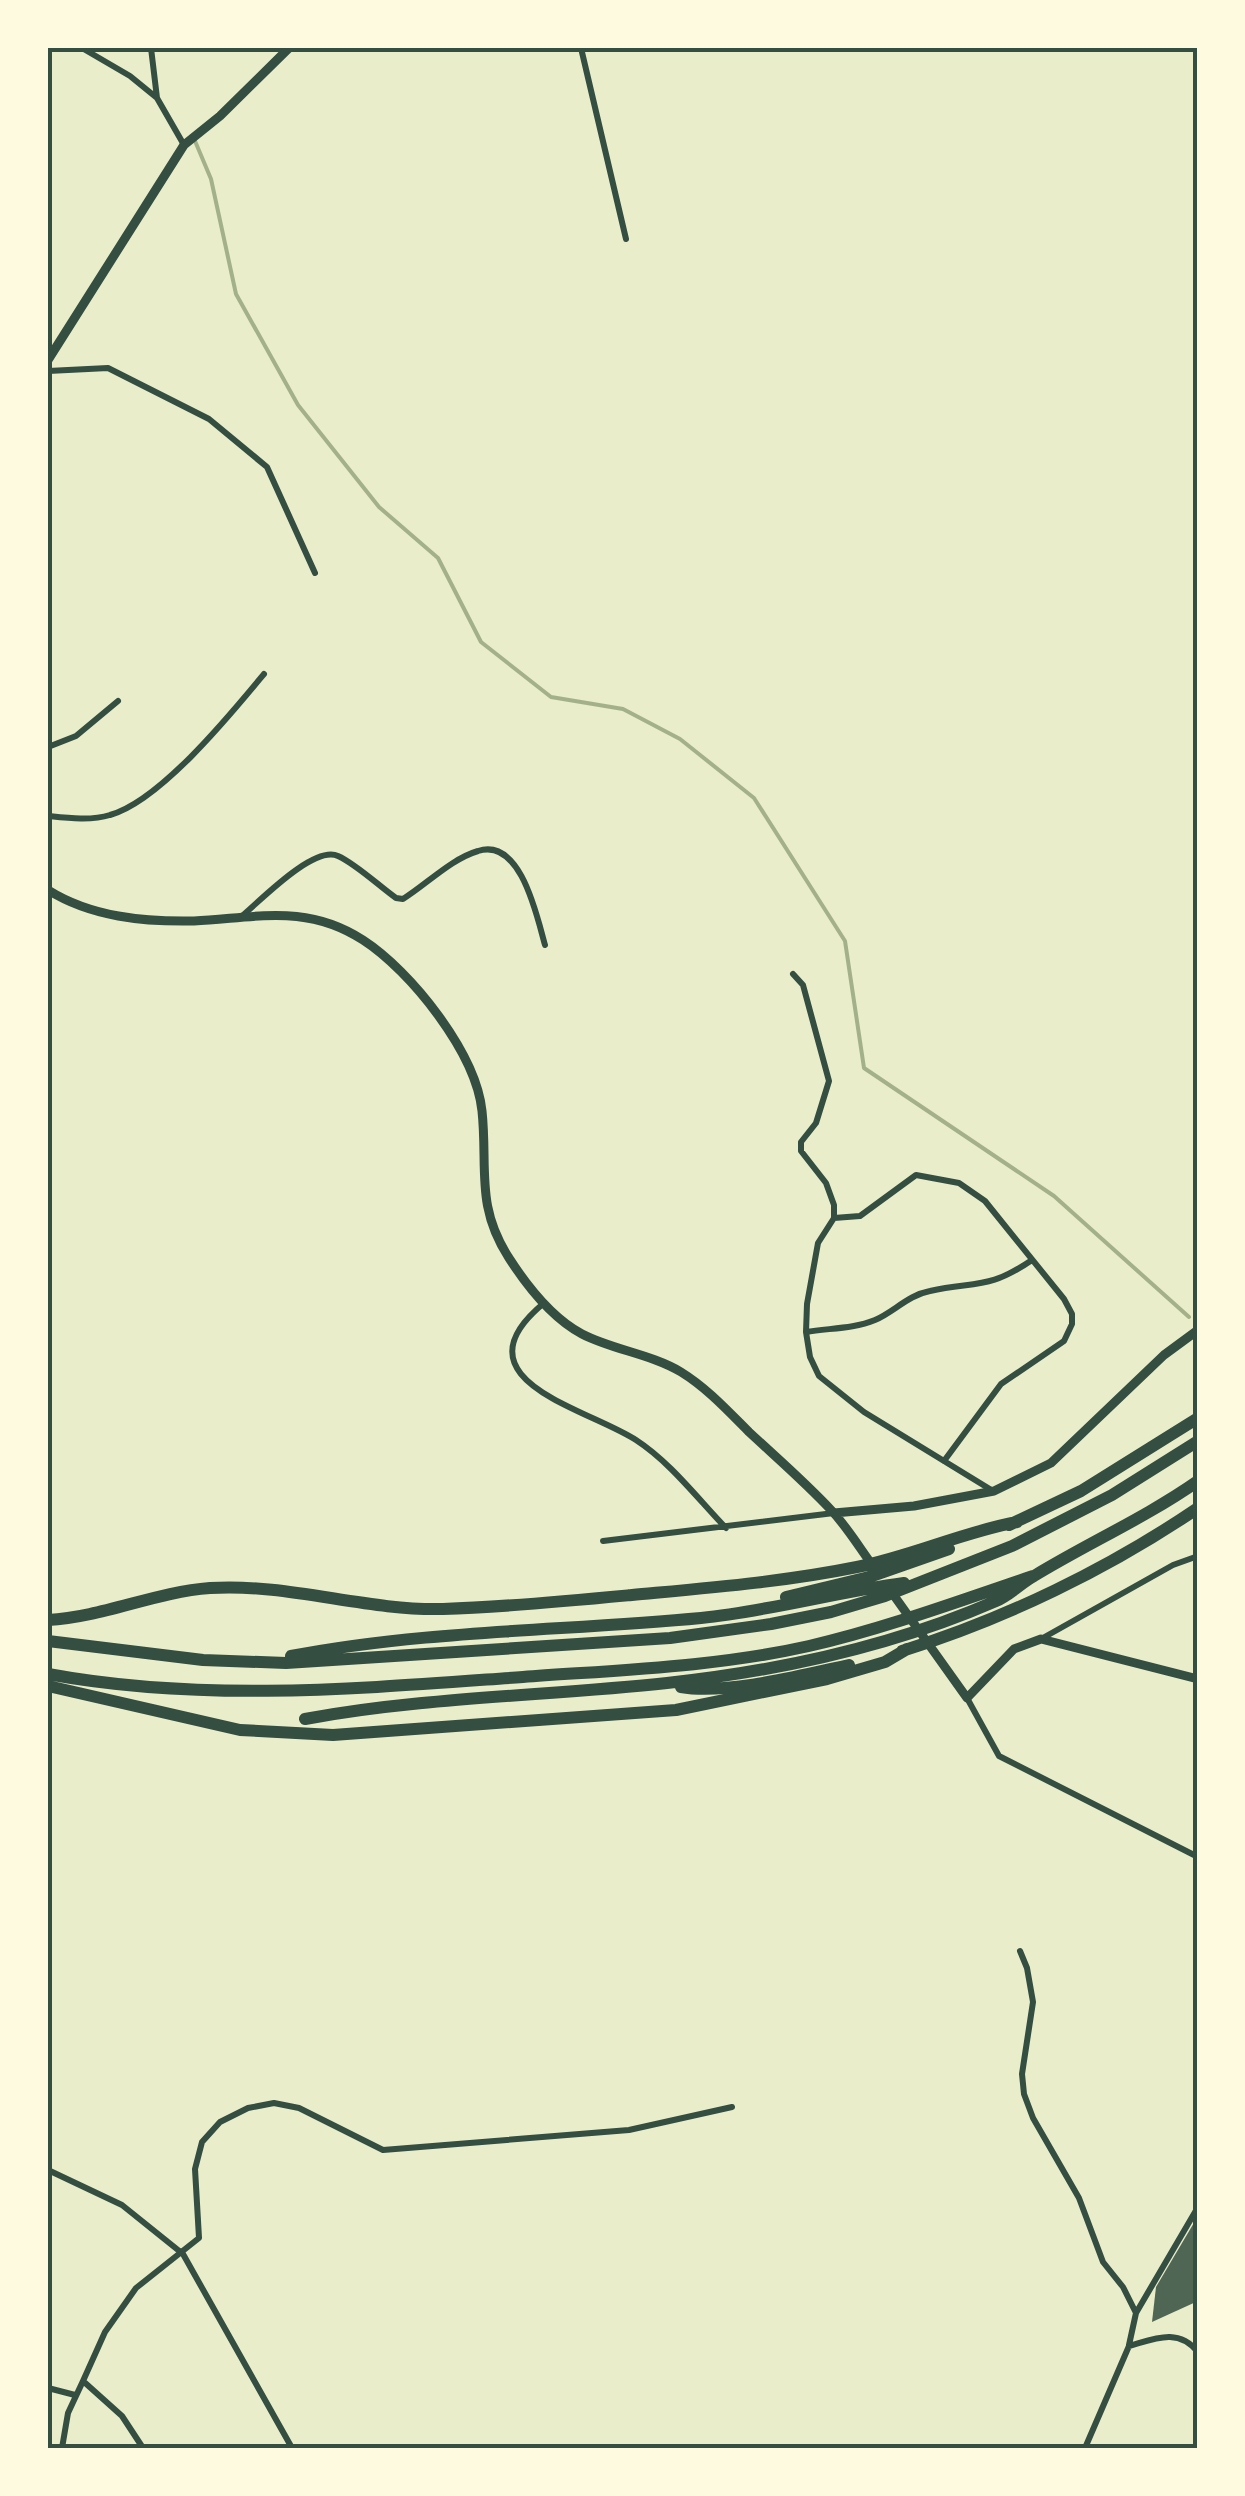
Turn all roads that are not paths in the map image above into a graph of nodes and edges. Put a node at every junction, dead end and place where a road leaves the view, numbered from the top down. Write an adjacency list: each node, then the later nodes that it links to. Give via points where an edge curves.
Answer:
1 (82, 48): 5 (street)
2 (151, 48): 5 (street)
3 (289, 48): 6 (street)
4 (580, 48): 7 (street)
5 (157, 98): 6 (street)
6 (184, 146): 8 (street)
7 (626, 239)
8 (48, 360)
9 (48, 371): 10 (street, via 108,368 209,419 267,467)
10 (315, 573)
11 (264, 674): 14 (street, via 144,798 109,816)
12 (118, 701): 13 (street, via 76,736)
13 (48, 746)
14 (48, 816)
15 (48, 890): 16 (street, via 148,921)
16 (240, 916): 17 (street, via 324,854 338,856 404,899 480,850 498,851 529,887); 21 (street, via 328,922 398,968 438,1016 469,1067 482,1108 483,1193 495,1231)
17 (546, 945)
18 (794, 974): 19 (street, via 803,985 828,1081 801,1151 826,1183)
19 (834, 1218): 20 (street, via 860,1216 916,1175 936,1176 985,1201); 23 (street, via 818,1243)
20 (1032, 1260): 23 (street, via 996,1281 914,1296 877,1319); 26 (street, via 1072,1314 1068,1335 1002,1384)
21 (544, 1303): 30 (street, via 582,1334 667,1365 700,1385); 32 (street, via 513,1341 518,1373 534,1390 637,1441)
22 (1198, 1330): 28 (street, via 1051,1463)
23 (806, 1332): 26 (street, via 819,1376)
24 (1198, 1418): 31 (highway, via 1081,1491)
25 (1198, 1442): 36 (highway, via 1012,1546)
26 (944, 1461): 28 (street)
27 (1198, 1481): 35 (highway)
28 (994, 1491): 30 (street)
29 (1198, 1508): 41 (highway, via 1089,1572)
30 (834, 1513): 32 (street); 47 (street)
31 (1017, 1522): 37 (highway, via 869,1577); 38 (highway, via 861,1566 717,1587 441,1609 207,1588)
32 (726, 1528): 33 (street)
33 (602, 1541)
34 (1198, 1556): 39 (street)
35 (1033, 1576): 43 (highway, via 806,1647 643,1668 282,1690 171,1688); 45 (highway, via 1001,1599 866,1645)
36 (921, 1580): 37 (highway); 42 (highway, via 831,1612 670,1638)
37 (702, 1618): 42 (highway, via 388,1641)
38 (48, 1620)
39 (1042, 1640): 44 (street); 47 (street, via 1014,1649)
40 (48, 1642): 42 (highway, via 203,1660)
41 (906, 1650): 45 (highway, via 772,1680 697,1690); 46 (highway, via 812,1683 676,1710 334,1735 240,1730)
42 (289, 1660)
43 (48, 1674)
44 (1198, 1679)
45 (664, 1684): 48 (highway)
46 (48, 1686)
47 (967, 1698): 49 (street, via 1000,1756)
48 (305, 1719)
49 (1198, 1858)
50 (1020, 1950): 55 (street, via 1033,2002 1024,2094 1104,2262)
51 (732, 2108): 54 (street, via 630,2130 383,2150 299,2108 274,2102 248,2108 220,2122 202,2142 195,2169 199,2238)
52 (48, 2170): 54 (street, via 122,2205)
53 (1198, 2207): 55 (street)
54 (183, 2254): 58 (street, via 136,2288 104,2332); 63 (street)
55 (1136, 2313): 56 (street)
56 (1129, 2346): 57 (street, via 1169,2334); 64 (street)
57 (1198, 2352)
58 (83, 2381): 60 (street); 62 (street, via 122,2416)
59 (48, 2388): 60 (street)
60 (76, 2395): 61 (street)
61 (62, 2448)
62 (143, 2448)
63 (292, 2448)
64 (1085, 2448)

